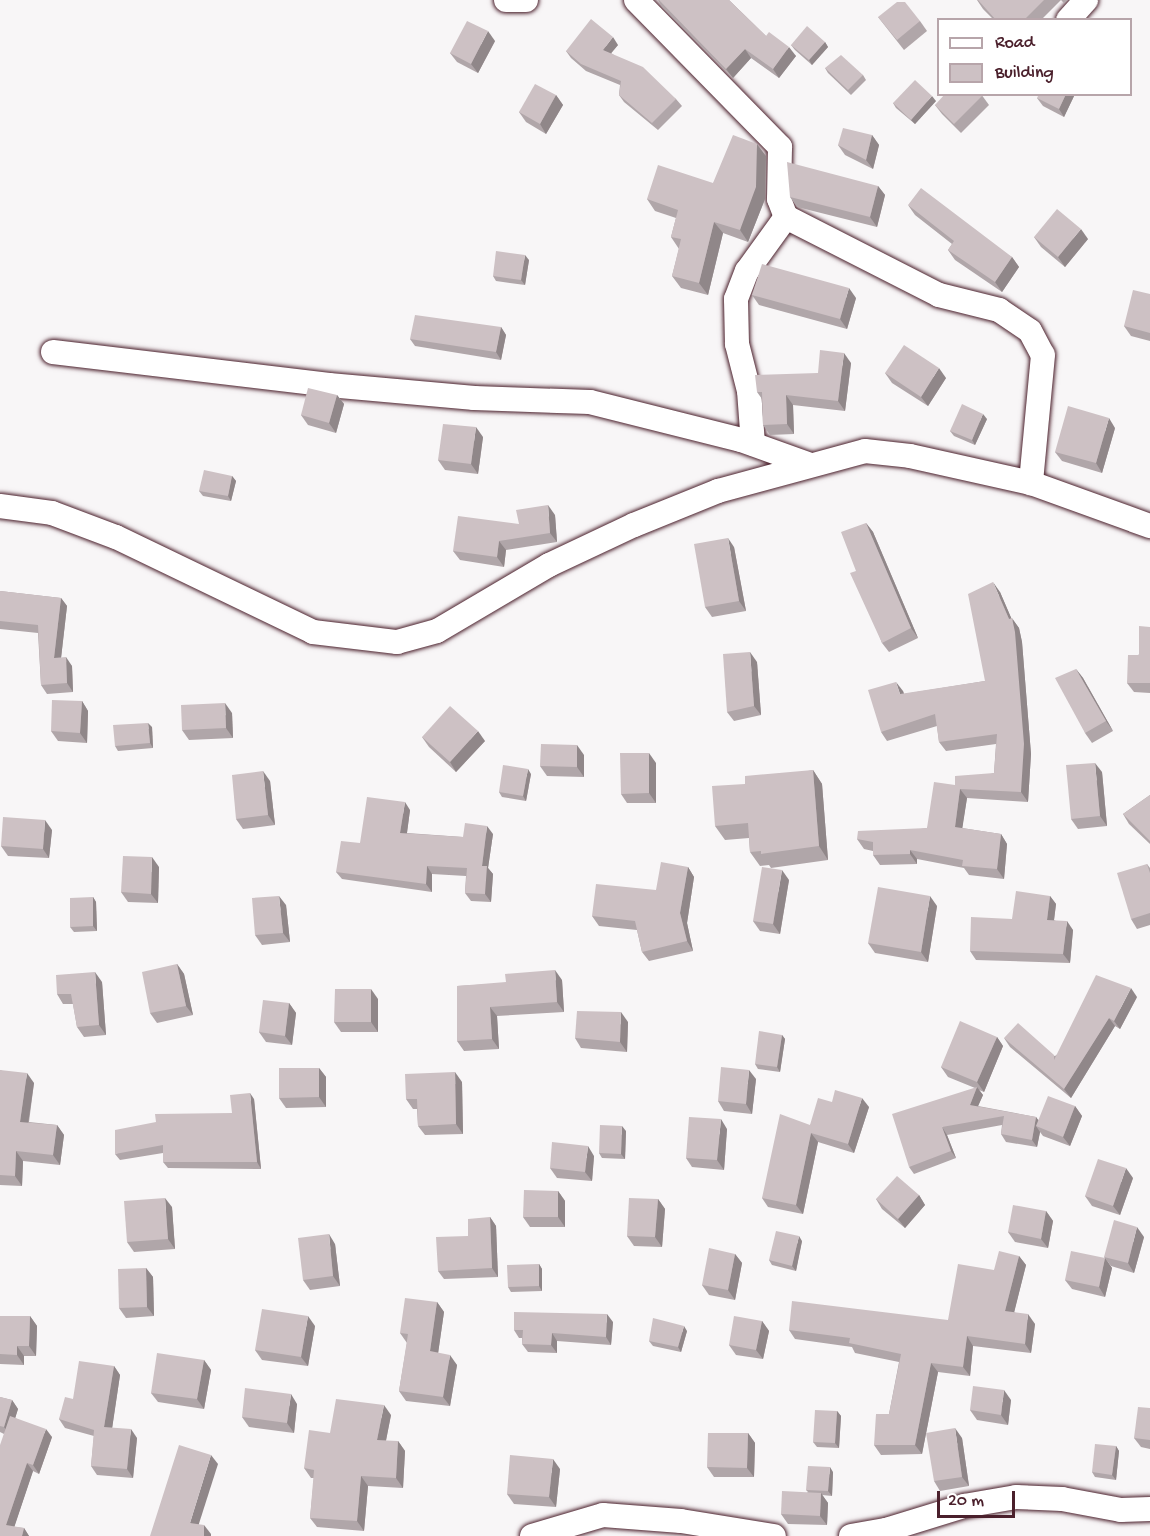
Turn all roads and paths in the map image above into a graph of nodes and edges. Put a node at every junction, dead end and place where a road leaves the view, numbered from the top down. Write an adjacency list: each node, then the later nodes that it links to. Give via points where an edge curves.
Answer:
1 (506, 0): 2 (street)
2 (526, 0)
3 (636, 0): 6 (street, via 780,147 779,199)
4 (1086, 0): 5 (street)
5 (1070, 18)
6 (786, 217): 8 (street, via 747,271 735,299 737,344 749,391); 10 (street, via 939,295 999,310 1030,331 1043,355)
7 (52, 352): 8 (street, via 340,386 474,398 590,402)
8 (753, 444): 9 (street)
9 (808, 464): 10 (street, via 865,451 910,456); 11 (street, via 718,491 634,525 549,565 437,630 397,642 313,632 116,537 52,513)
10 (1030, 483): 12 (street)
11 (0, 506)
12 (1150, 526)
13 (1150, 1509): 16 (street, via 1121,1510 1062,1499 1016,1497 963,1506 886,1530)
14 (540, 1535): 15 (street, via 603,1515 681,1521)
15 (774, 1536)
16 (851, 1536)

